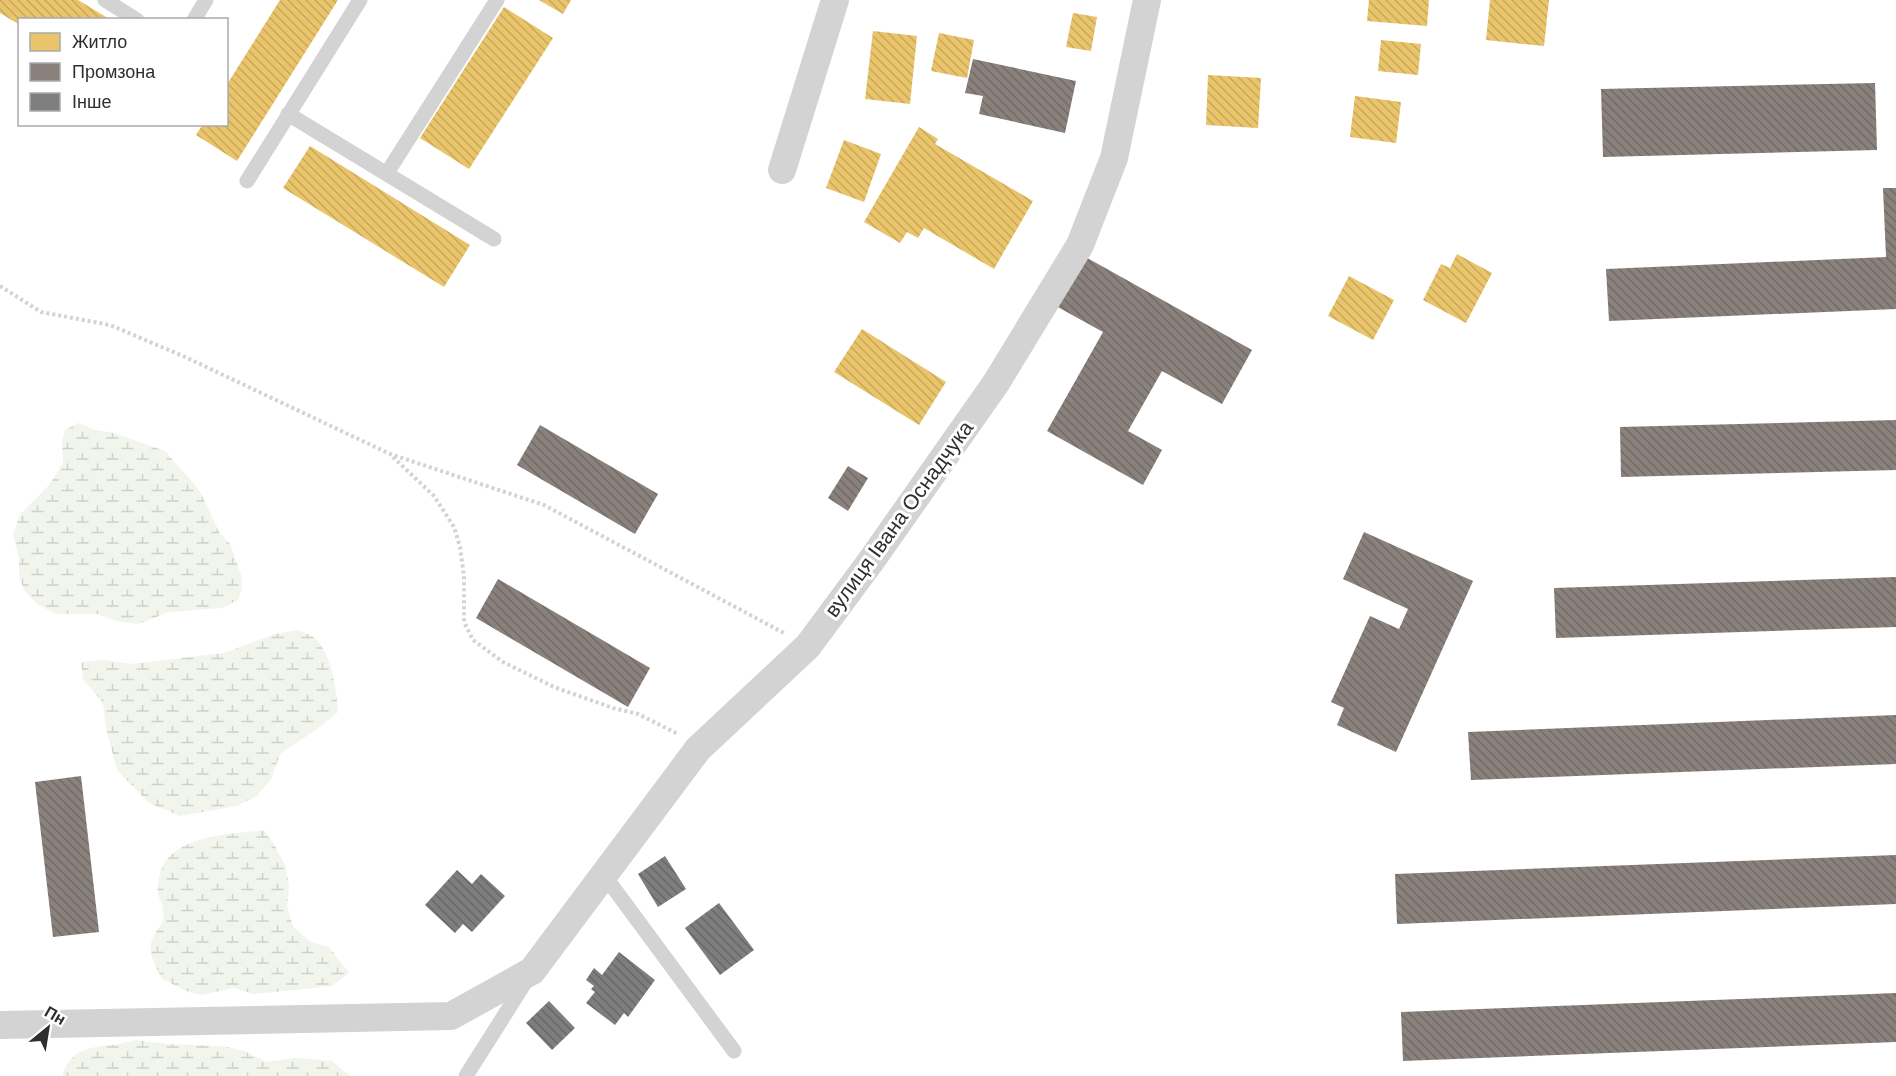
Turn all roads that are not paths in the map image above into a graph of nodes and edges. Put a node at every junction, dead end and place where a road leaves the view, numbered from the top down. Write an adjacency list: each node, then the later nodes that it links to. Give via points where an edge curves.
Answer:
1 (105, 0): 7 (lane)
2 (206, 0): 8 (lane)
3 (360, 0): 9 (lane)
4 (498, 0): 11 (lane)
5 (835, 0): 10 (street)
6 (1147, 0): 14 (street, вулиця Івана Оснадчука, via 1114,158 1080,245 996,383 808,646 699,748)
7 (134, 18)
8 (195, 18)
9 (288, 114): 11 (lane); 12 (lane)
10 (782, 170)
11 (387, 173): 13 (lane)
12 (247, 181)
13 (495, 239)
14 (604, 874): 15 (street, вулиця Івана Оснадчука); 17 (lane)
15 (532, 971): 16 (street, via 451,1016); 18 (lane)
16 (0, 1025)
17 (734, 1051)
18 (466, 1076)

